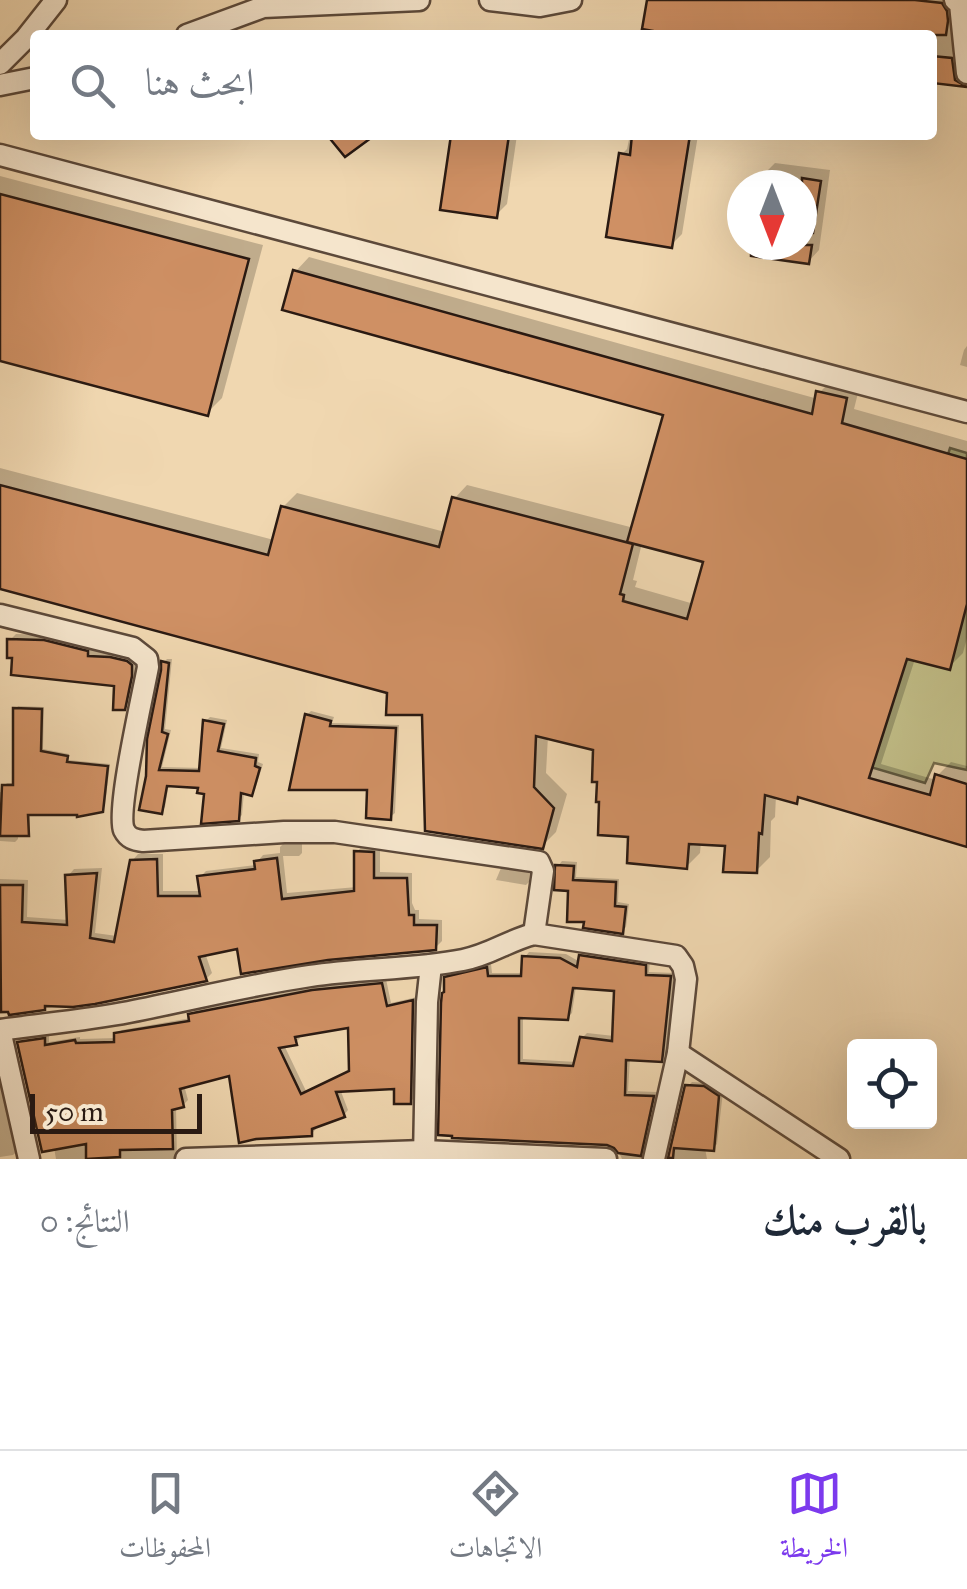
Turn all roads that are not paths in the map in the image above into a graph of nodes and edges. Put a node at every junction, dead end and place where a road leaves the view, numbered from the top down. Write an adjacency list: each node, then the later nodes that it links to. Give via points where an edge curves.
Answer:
1 (56, 0): 7 (street)
2 (418, 0): 3 (street); 8 (street, via 263,7)
3 (430, 0)
4 (490, 0): 5 (street, via 540,6)
5 (571, 0)
6 (954, 0): 11 (street, via 960,4)
7 (32, 30)
8 (201, 30)
9 (30, 33): 10 (street)
10 (0, 64)
11 (967, 73)
12 (30, 79): 13 (street)
13 (0, 85)
14 (0, 155): 15 (street)
15 (967, 412)
16 (0, 615): 17 (street, via 132,648 146,659 124,796 122,824 132,839 335,832 538,862)
17 (534, 934): 18 (street, via 489,954); 20 (street, via 676,956 686,978)
18 (431, 965): 19 (street, via 325,973); 21 (street)
19 (0, 1030): 22 (street)
20 (678, 1054): 25 (street); 26 (street)
21 (424, 1155): 23 (street); 24 (street)
22 (29, 1159)
23 (186, 1159)
24 (606, 1159)
25 (654, 1159)
26 (838, 1159)

